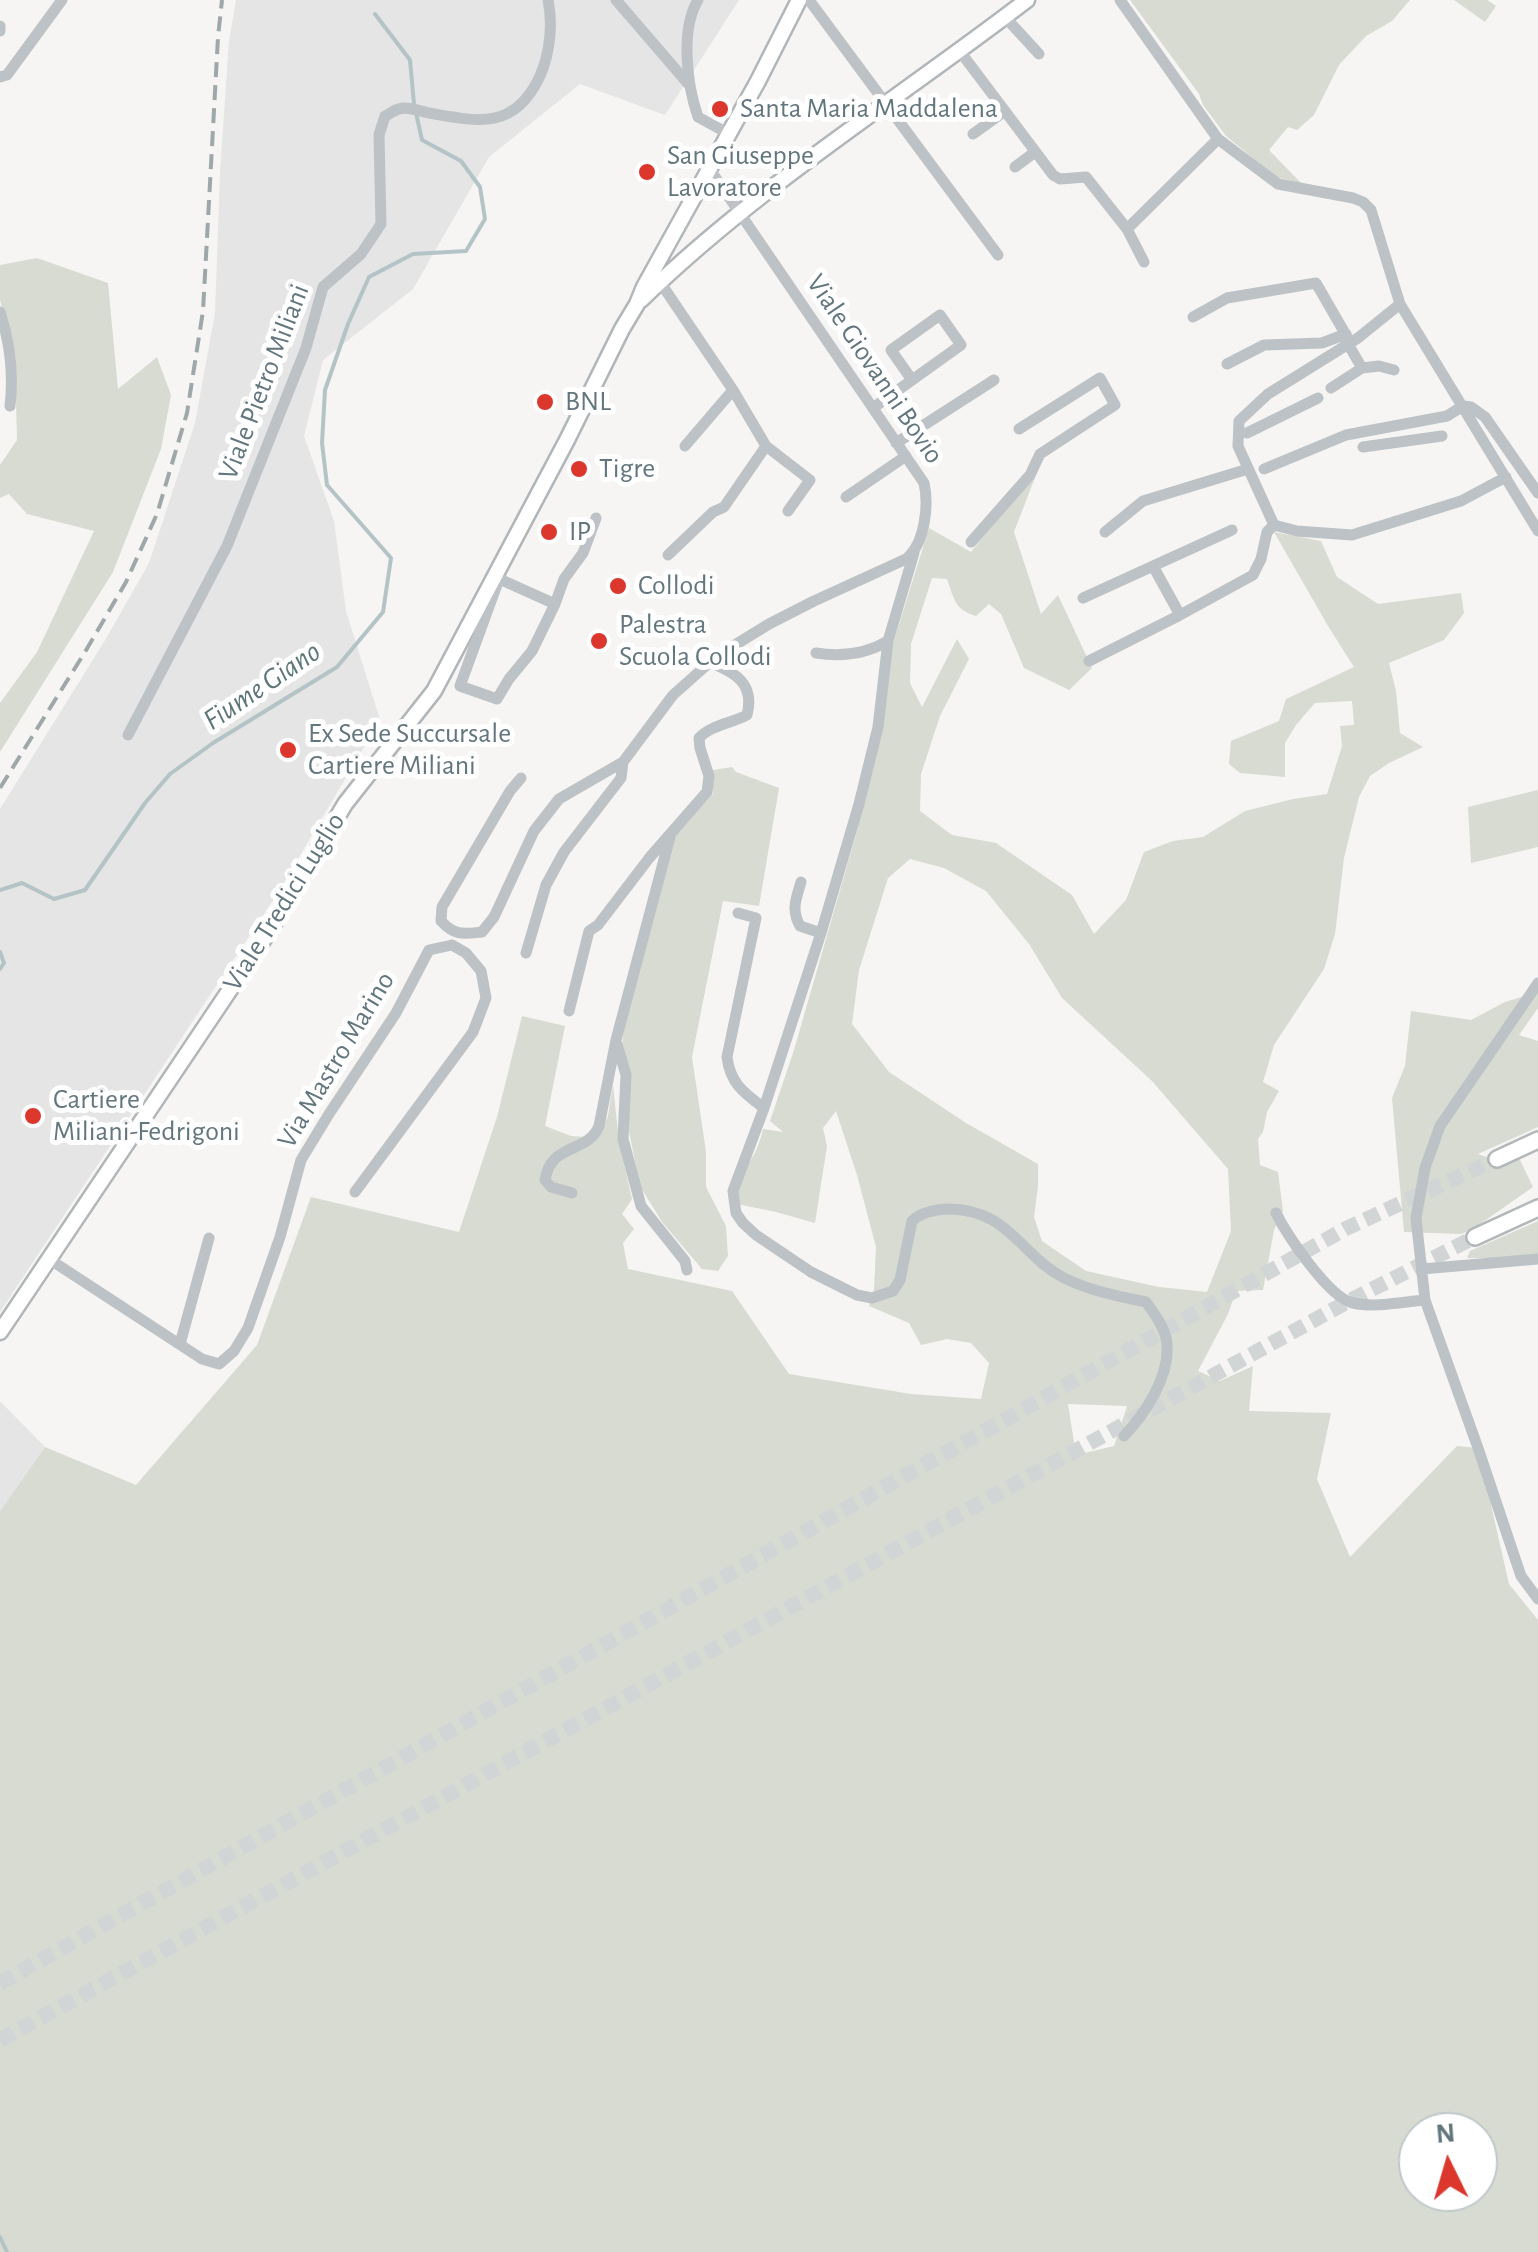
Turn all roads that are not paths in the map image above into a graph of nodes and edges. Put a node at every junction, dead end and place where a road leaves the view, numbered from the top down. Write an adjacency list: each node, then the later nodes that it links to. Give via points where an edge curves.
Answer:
1 (62, 0): 12 (street)
2 (548, 0): 78 (street, Viale Pietro Miliani, via 543,69 520,106 485,120 401,108 385,116 379,136 381,224 361,254 323,287 306,348 227,546)
3 (616, 0): 13 (street)
4 (799, 0): 16 (main road)
5 (809, 0): 14 (street)
6 (1027, 0): 9 (main road)
7 (1120, 0): 18 (street)
8 (693, 3): 13 (street)
9 (1005, 17): 10 (main road); 11 (street)
10 (959, 50): 14 (main road); 15 (street)
11 (1039, 54)
12 (0, 77)
13 (690, 86): 16 (street, via 698,116)
14 (886, 103): 22 (main road); 24 (street)
15 (1005, 111): 17 (street); 19 (street)
16 (722, 130): 21 (main road)
17 (973, 134)
18 (1218, 139): 23 (street); 28 (street, via 1278,184 1363,202)
19 (1036, 152): 20 (street); 23 (street, via 1060,180 1086,177)
20 (1015, 167)
21 (709, 168): 22 (street, Viale Giovanni Bovio); 27 (main road)
22 (740, 214): 26 (main road); 43 (street, Viale Giovanni Bovio)
23 (1127, 230): 25 (street)
24 (998, 255)
25 (1144, 262)
26 (660, 282): 27 (main road); 38 (street)
27 (638, 304): 70 (main road, Viale Tredici Luglio)
28 (1400, 304): 31 (street); 42 (street)
29 (0, 312): 41 (street, via 10,341)
30 (1193, 317): 31 (street, via 1226,298 1316,283)
31 (1348, 340): 32 (street, via 1264,345); 33 (street); 39 (street)
32 (1227, 364)
33 (1362, 368): 34 (street); 37 (street)
34 (1394, 370)
35 (912, 380): 35 (street, via 961,346 940,315 891,350); 43 (street)
36 (994, 380): 49 (street)
37 (1331, 388)
38 (734, 390): 51 (street); 52 (street)
39 (1272, 391): 44 (street); 55 (street, via 1239,422 1238,446)
40 (1318, 398): 44 (street)
41 (10, 406)
42 (1462, 406): 45 (street, via 1447,416); 57 (street); 58 (street, via 1486,417)
43 (872, 408): 49 (street, Viale Giovanni Bovio)
44 (1285, 414): 47 (street)
45 (1383, 428): 50 (street); 56 (street, via 1346,435)
46 (1019, 430): 66 (street, via 1100,378 1116,405 1040,454 1030,475)
47 (1247, 433)
48 (1442, 436): 50 (street)
49 (896, 442): 54 (street, Viale Giovanni Bovio)
50 (1386, 444): 53 (street)
51 (685, 446)
52 (766, 446): 60 (street, via 810,480); 68 (street, via 724,507)
53 (1363, 447)
54 (906, 456): 59 (street); 67 (street, Viale Giovanni Bovio, via 928,500)
55 (1248, 469): 62 (street); 65 (street, via 1144,500)
56 (1264, 469)
57 (1506, 478): 62 (street, via 1461,501 1352,535); 64 (street)
58 (1538, 493)
59 (846, 497)
60 (788, 512)
61 (596, 518): 72 (street)
62 (1274, 525): 73 (street, via 1252,575)
63 (1232, 530): 69 (street)
64 (1538, 531)
65 (1105, 532)
66 (971, 542)
67 (914, 553): 74 (street, Viale Giovanni Bovio); 77 (street, via 769,624)
68 (668, 554)
69 (1154, 566): 71 (street); 73 (street)
70 (497, 578): 72 (street); 72 (street, Viale Tredici Luglio, via 460,686 497,699); 100 (main road, Viale Tredici Luglio, via 434,692 345,804 272,927)
71 (1083, 598)
72 (555, 604)
73 (1180, 615): 76 (street)
74 (888, 641): 75 (street, via 859,653); 85 (street, Viale Giovanni Bovio, via 878,727)
75 (816, 653)
76 (1090, 661)
77 (710, 662): 79 (street, via 674,695); 81 (street, via 746,686 750,702 747,715 700,738 707,792)
78 (128, 734)
79 (624, 762): 84 (street, via 559,799 534,831 482,932); 87 (street, via 621,778 546,885)
80 (521, 778): 84 (street, via 442,908 441,921)
81 (671, 834): 89 (street, via 589,931); 90 (street)
82 (801, 882): 85 (street, via 794,916 800,926)
83 (738, 913): 91 (street, via 756,918 729,1072)
84 (451, 932): 86 (street)
85 (822, 933): 91 (street, Viale Giovanni Bovio)
86 (452, 946): 94 (street, via 482,971 486,998 473,1032); 106 (street, Via Mastro Marino, via 429,950 301,1160 248,1328 234,1351 219,1364)
87 (526, 953)
88 (1538, 983): 102 (street, via 1440,1126 1416,1218)
89 (569, 1011)
90 (616, 1040): 95 (street, via 596,1135 552,1159 546,1172 551,1187); 103 (street, via 626,1075 623,1139 641,1206)
91 (764, 1108): 107 (street, Viale Giovanni Bovio, via 733,1191 736,1213 780,1252 857,1295 893,1291 912,1221 951,1209 1004,1226 1061,1276 1146,1302 1168,1346 1153,1398)
92 (1538, 1140): 93 (highway)
93 (1497, 1159)
94 (355, 1192)
95 (572, 1193)
96 (1538, 1208): 98 (highway)
97 (1276, 1213): 104 (street, via 1342,1299)
98 (1475, 1237)
99 (209, 1238): 106 (street)
100 (49, 1259): 105 (main road, Viale Tredici Luglio); 106 (street, Via Mastro Marino)
101 (1538, 1259): 102 (street)
102 (1422, 1269): 104 (street)
103 (687, 1270)
104 (1425, 1300): 108 (street, via 1520,1576)
105 (0, 1332)
106 (180, 1344)
107 (1124, 1436)
108 (1538, 1599)

